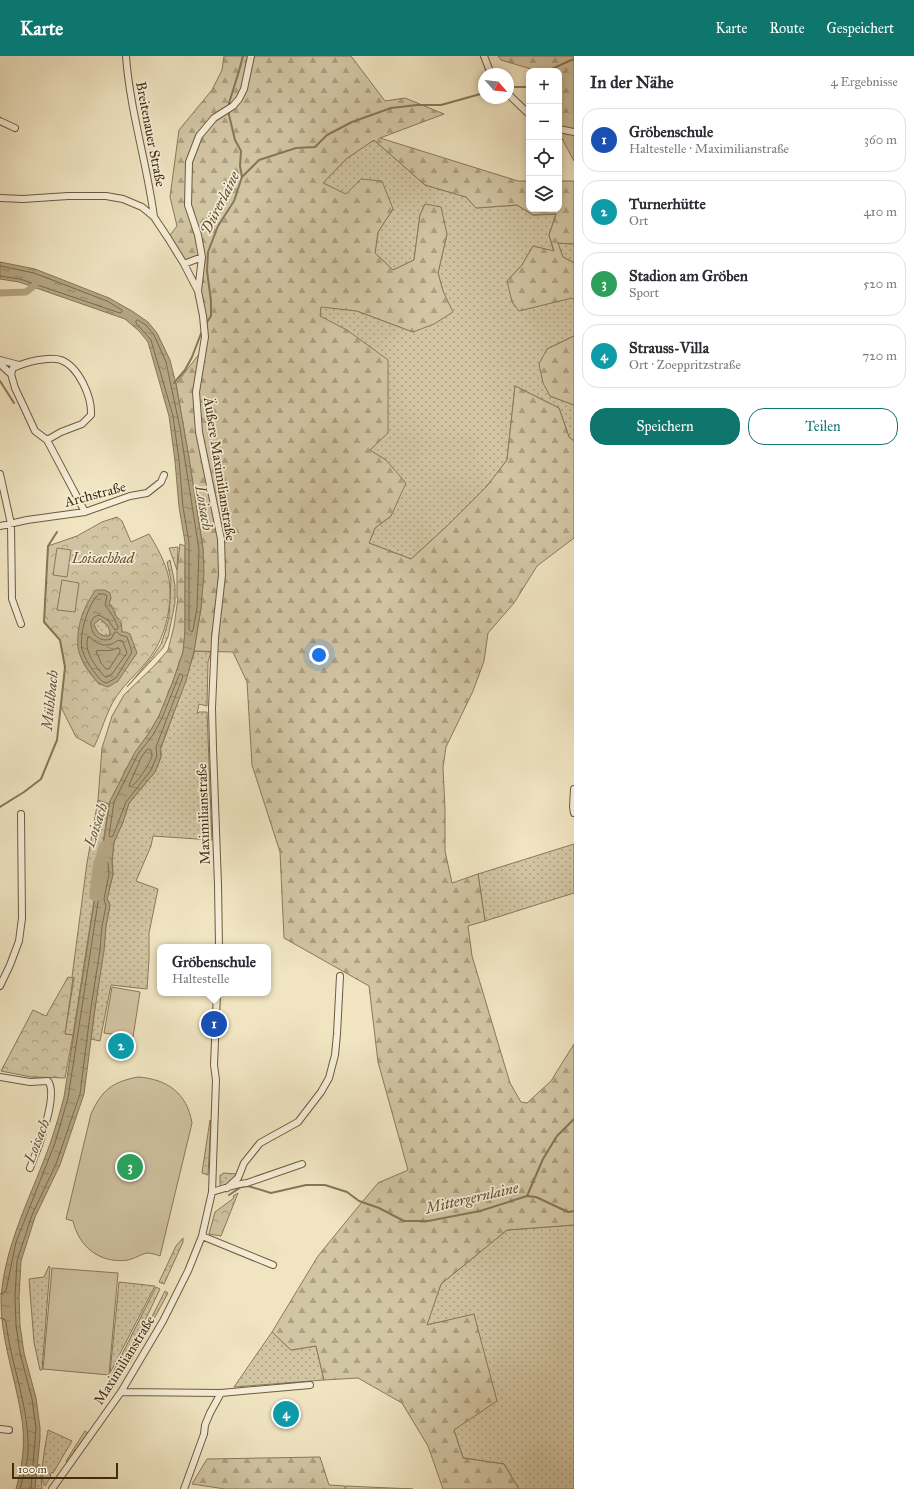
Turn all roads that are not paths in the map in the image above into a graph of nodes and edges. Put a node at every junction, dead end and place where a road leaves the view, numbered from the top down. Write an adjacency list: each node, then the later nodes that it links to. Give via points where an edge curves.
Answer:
1 (126, 56): 12 (street, Breitenauer Straße, via 131,99)
2 (251, 56): 13 (street, via 244,89 233,106 214,118 199,136 189,162 188,205)
3 (484, 56): 4 (street)
4 (489, 68)
5 (514, 100): 6 (street)
6 (526, 111)
7 (0, 122): 8 (street)
8 (15, 128)
9 (562, 130): 10 (street)
10 (574, 132)
11 (0, 198): 12 (street, Äußere Maximilianstraße, via 106,196 123,199 142,207)
12 (154, 217): 14 (street, Äußere Maximilianstraße)
13 (202, 257): 14 (street); 15 (street)
14 (184, 264): 15 (street, Äußere Maximilianstraße)
15 (198, 291): 27 (street, Äußere Maximilianstraße, via 205,337 196,392 199,432 220,532 222,575)
16 (0, 360): 18 (street)
17 (0, 364): 19 (street)
18 (19, 365): 19 (street, via 13,368); 20 (street, via 38,360 60,360 76,372 90,398 91,414 88,419)
19 (11, 374): 20 (street, via 35,431)
20 (47, 440): 23 (street)
21 (0, 474): 24 (street)
22 (164, 475): 23 (street, Archstraße, via 161,482 147,493 130,496)
23 (85, 512): 24 (street, Archstraße)
24 (11, 524): 25 (street, Archstraße); 26 (street, via 12,599)
25 (0, 526)
26 (22, 624)
27 (213, 680): 31 (street, Maximilianstraße, via 212,748)
28 (574, 789): 29 (street)
29 (574, 813)
30 (21, 814): 33 (street, via 22,918 19,941)
31 (218, 944)
32 (340, 976): 38 (street, via 338,1034 329,1078 298,1122 260,1143 244,1163 238,1178)
33 (0, 986)
34 (217, 996): 39 (street, Maximilianstraße)
35 (0, 1077): 37 (street, via 48,1082 51,1085 45,1129)
36 (302, 1164): 38 (street)
37 (30, 1168)
38 (227, 1188): 39 (street)
39 (212, 1192): 40 (street, Maximilianstraße)
40 (202, 1236): 41 (street); 43 (street, Maximilianstraße, via 177,1295)
41 (273, 1265)
42 (310, 1385): 44 (street)
43 (121, 1392): 44 (street); 47 (street, Maximilianstraße)
44 (221, 1393): 48 (street, via 205,1425)
45 (0, 1429): 46 (street)
46 (9, 1430)
47 (52, 1489)
48 (184, 1489)

